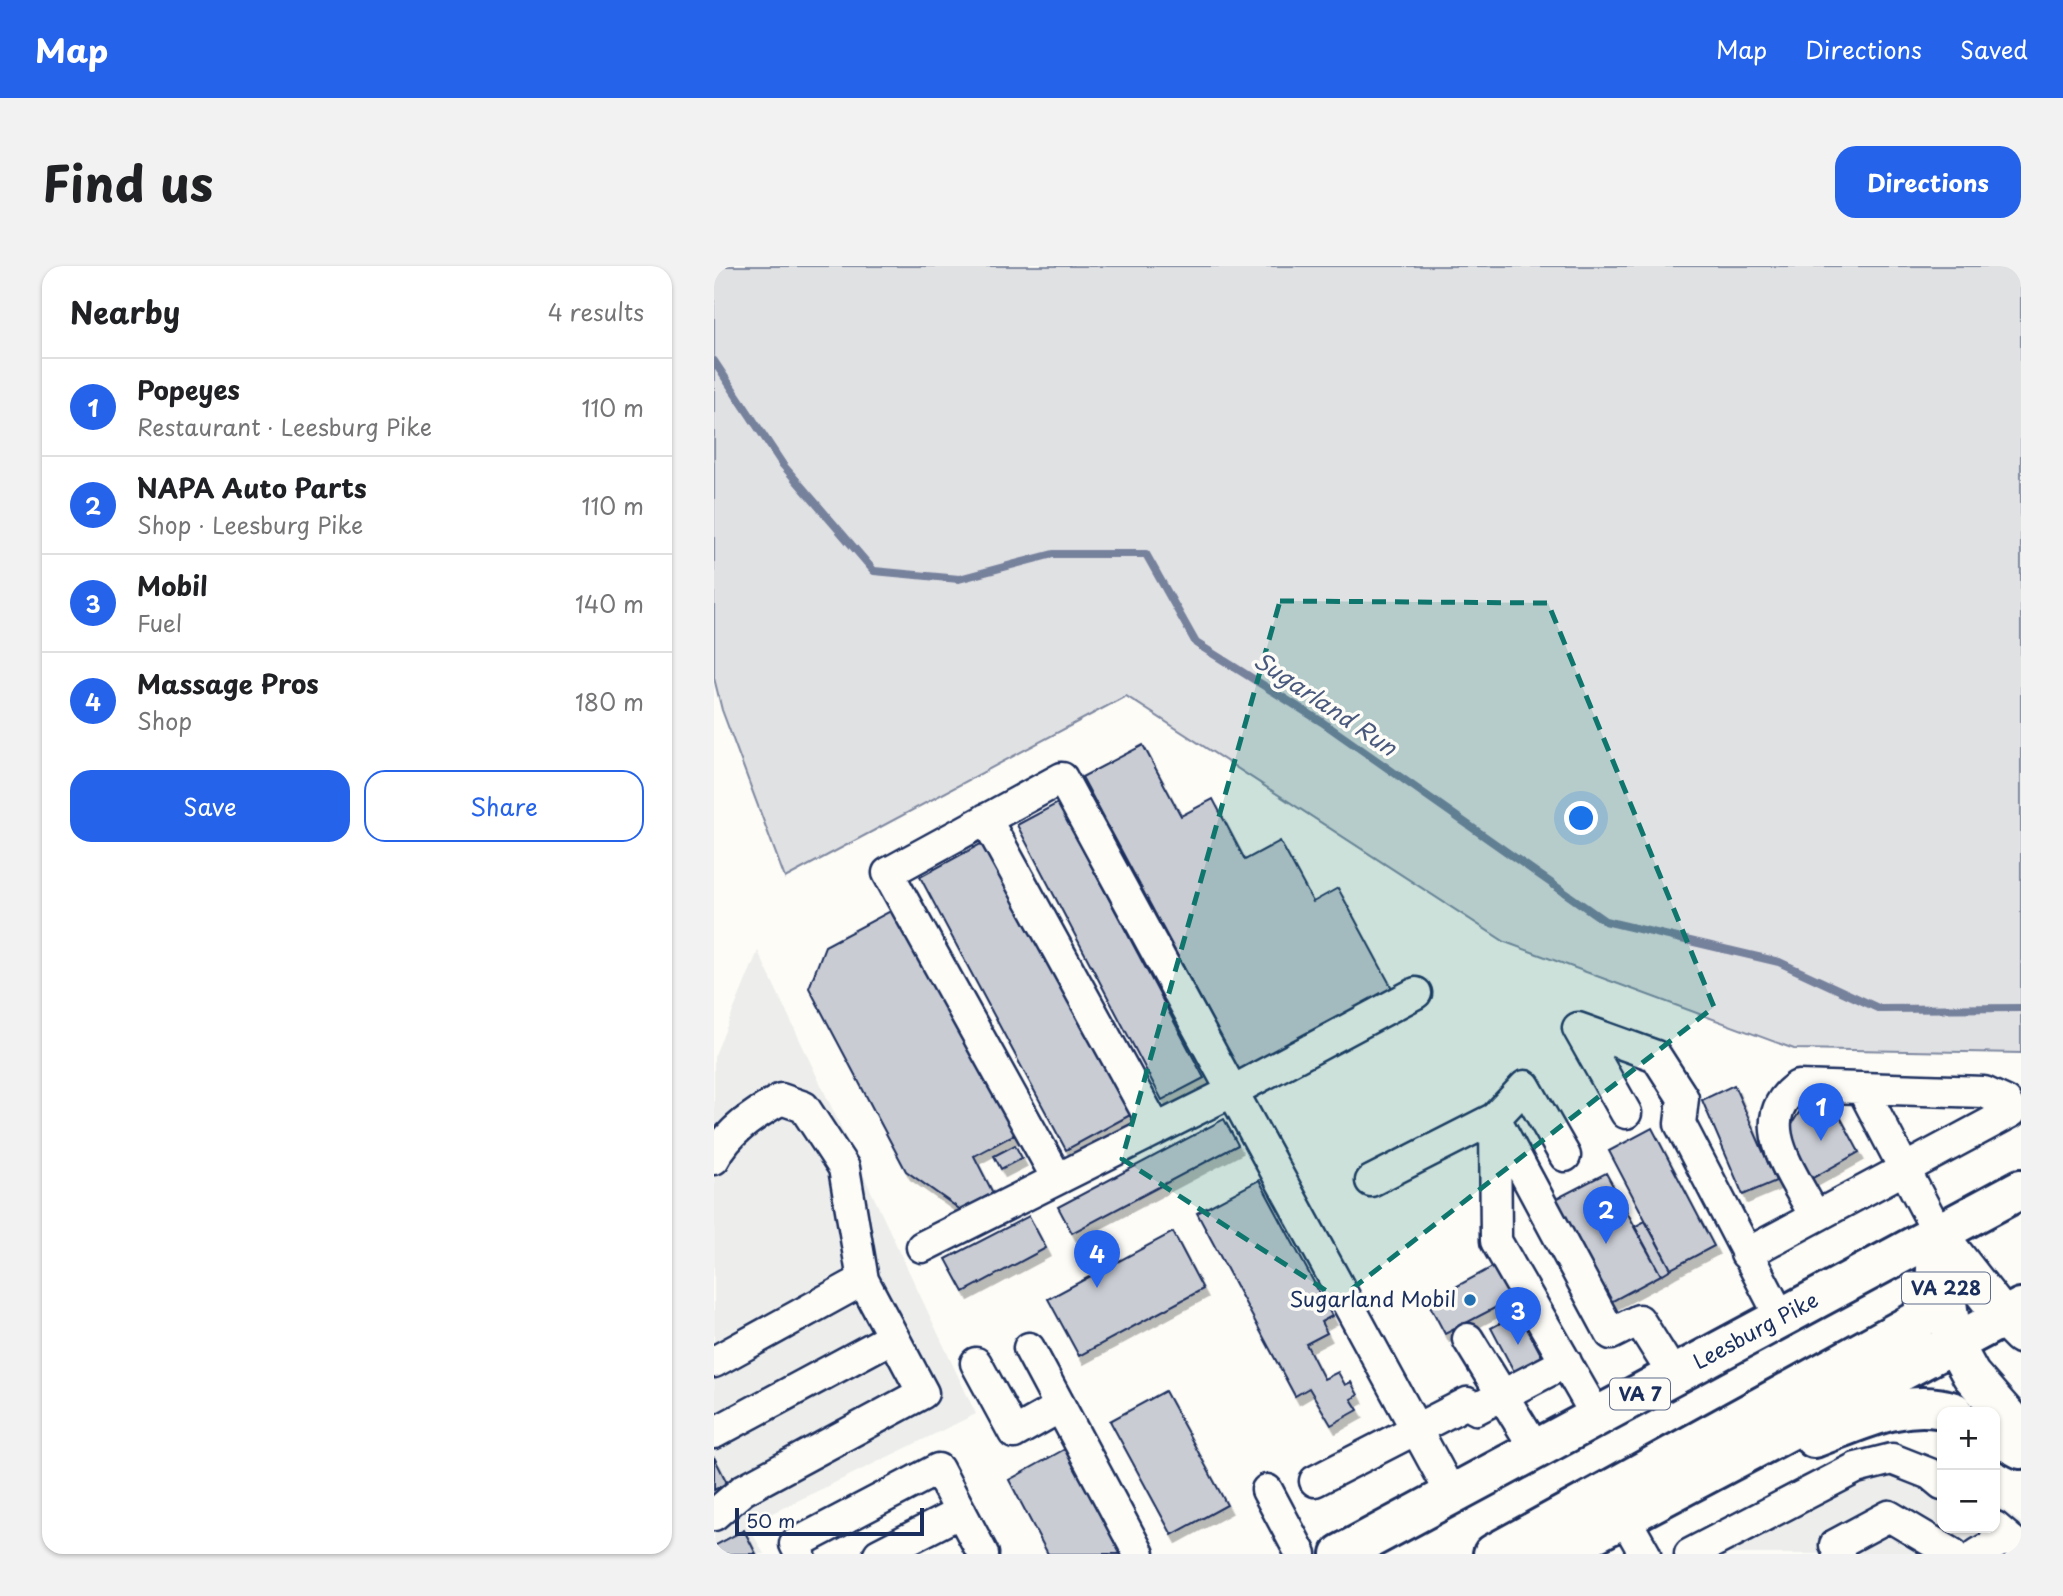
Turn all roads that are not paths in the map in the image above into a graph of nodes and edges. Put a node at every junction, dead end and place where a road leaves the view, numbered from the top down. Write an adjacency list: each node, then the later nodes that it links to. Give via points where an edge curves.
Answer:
1 (986, 819): 4 (street, via 1062,778); 7 (street); 11 (street, via 888,873)
2 (1416, 993): 4 (street)
3 (1862, 1088): 10 (street); 10 (street, via 1984,1092 2006,1102 2011,1112); 14 (street, via 1798,1086 1782,1097 1775,1113 1774,1133)
4 (1233, 1091): 7 (street); 33 (street)
5 (1626, 1113): 17 (street, via 1578,1028 1656,1056 1684,1098 1680,1124)
6 (1495, 1118): 8 (street, via 1525,1086); 12 (street); 26 (street, via 1496,1241); 28 (street, via 1611,1334 1639,1320)
7 (1156, 1129): 11 (street)
8 (1565, 1156)
9 (714, 1159): 18 (street, via 720,1145 753,1115 781,1099 804,1107 844,1168)
10 (1903, 1169): 14 (street); 15 (street)
11 (1057, 1178): 16 (street)
12 (1371, 1181)
13 (2021, 1189): 15 (highway, Leesburg Pike / VA 7)
14 (1815, 1217): 17 (street)
15 (1938, 1233): 19 (highway, Leesburg Pike / VA 7); 20 (main road, VA 228); 23 (main road, VA 228); 56 (highway, via 1935,1287 1919,1320)
16 (922, 1247)
17 (1746, 1254): 19 (street)
18 (863, 1280): 21 (street); 25 (street)
19 (1781, 1318): 28 (highway, Leesburg Pike / VA 7)
20 (2015, 1320): 23 (highway)
21 (893, 1337): 35 (street); 45 (street, via 923,1394 743,1490)
22 (1468, 1339): 29 (street)
23 (1953, 1342): 34 (main road, VA 228, via 1977,1383); 41 (highway)
24 (1029, 1348): 30 (street)
25 (714, 1362)
26 (1566, 1362): 29 (street); 32 (street)
27 (976, 1363): 30 (street, via 1014,1433)
28 (1674, 1376): 32 (highway, Leesburg Pike / VA 7)
29 (1503, 1395): 33 (street, via 1476,1409 1467,1403); 38 (street)
30 (1060, 1407): 53 (street)
31 (1937, 1409): 41 (highway, via 1900,1409)
32 (1597, 1416): 38 (highway, Leesburg Pike / VA 7)
33 (1417, 1429): 40 (street); 43 (street)
34 (2021, 1432)
35 (714, 1433)
36 (2000, 1438): 37 (highway)
37 (2021, 1449)
38 (1536, 1450): 43 (highway, Leesburg Pike / VA 7)
39 (1937, 1480): 59 (street, via 1892,1459 1856,1468)
40 (1315, 1481)
41 (1690, 1483): 46 (highway)
42 (1266, 1490): 54 (street)
43 (1452, 1494): 55 (highway, Leesburg Pike / VA 7)
44 (961, 1512): 50 (street, via 938,1469 795,1544); 51 (street); 52 (street)
45 (714, 1515)
46 (1624, 1517): 57 (highway); 58 (street)
47 (2008, 1538): 61 (street)
48 (1924, 1544): 49 (street, via 1889,1516); 60 (street)
49 (1837, 1550)
50 (800, 1554)
51 (879, 1554)
52 (984, 1554)
53 (1139, 1554)
54 (1301, 1554)
55 (1341, 1554)
56 (1493, 1554)
57 (1555, 1554)
58 (1645, 1554)
59 (1690, 1554)
60 (1953, 1554)
61 (1978, 1554)

